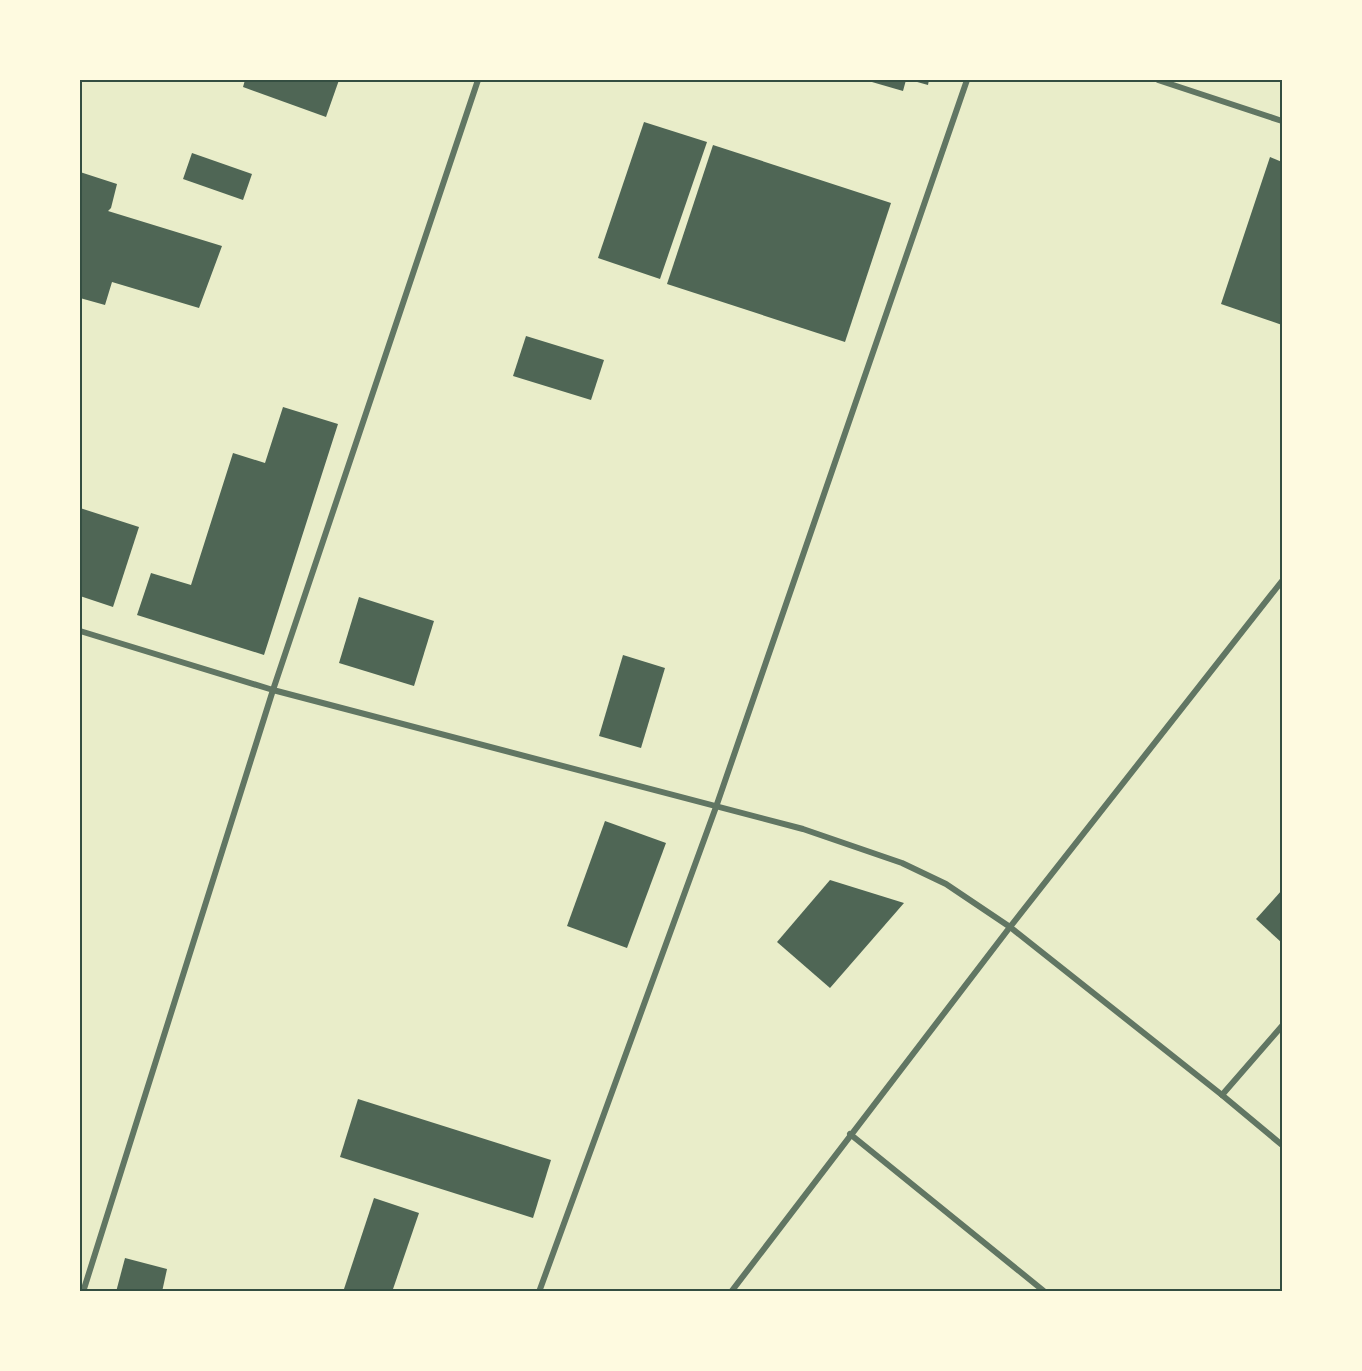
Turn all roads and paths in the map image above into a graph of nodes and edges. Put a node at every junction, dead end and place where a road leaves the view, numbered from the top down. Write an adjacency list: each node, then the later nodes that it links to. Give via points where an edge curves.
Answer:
1 (478, 80): 7 (street)
2 (967, 80): 8 (street)
3 (1158, 80): 4 (street)
4 (1282, 121)
5 (1282, 581): 9 (street)
6 (80, 631): 7 (street)
7 (273, 690): 8 (street); 14 (street)
8 (716, 807): 9 (street, via 803,829 902,863 946,884); 15 (street)
9 (1010, 927): 11 (street); 12 (street)
10 (1282, 1026): 11 (street)
11 (1222, 1095): 13 (street)
12 (850, 1134): 16 (street); 17 (street)
13 (1282, 1145)
14 (83, 1292)
15 (539, 1292)
16 (731, 1292)
17 (1045, 1292)

